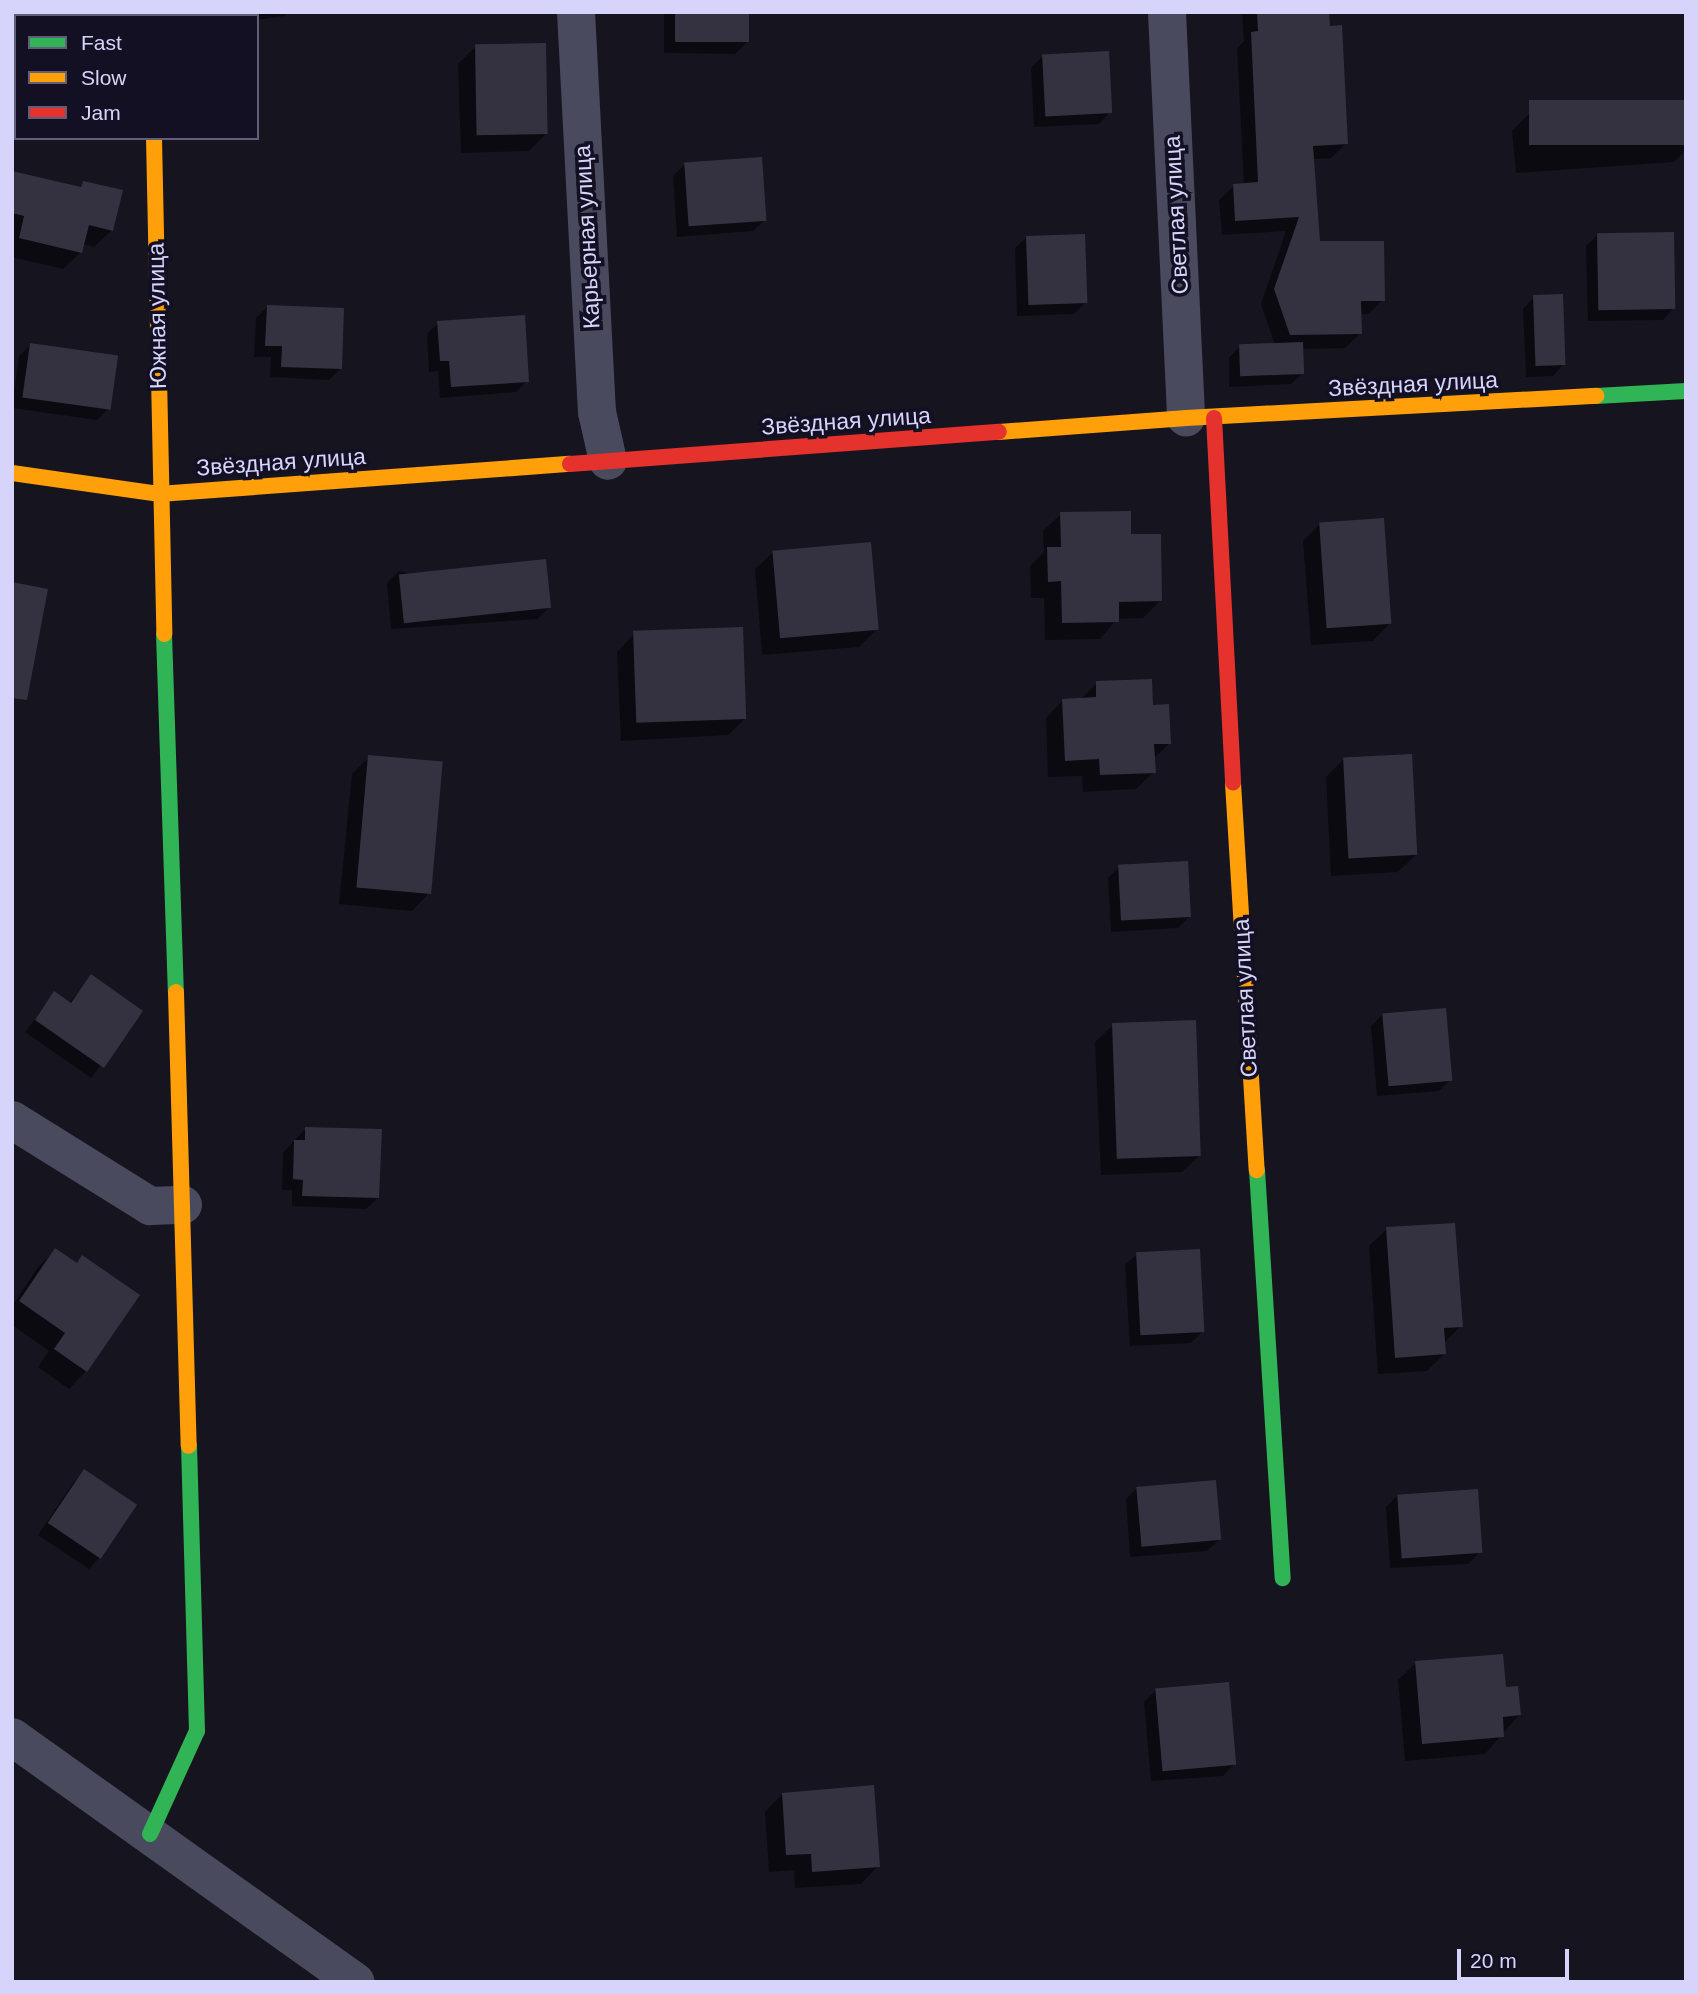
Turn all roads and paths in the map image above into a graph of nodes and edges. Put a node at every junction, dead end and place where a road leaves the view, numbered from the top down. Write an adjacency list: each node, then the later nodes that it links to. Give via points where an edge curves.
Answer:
1 (576, 12): 6 (street, Карьерная улица, via 597,412)
2 (1167, 12): 5 (street, Светлая улица)
3 (154, 140): 8 (street, Южная улица)
4 (1686, 391): 5 (street, Звёздная улица)
5 (1200, 418): 6 (street, Звёздная улица); 11 (street, Светлая улица, via 1237,873)
6 (608, 461): 8 (street, Звёздная улица)
7 (12, 473): 8 (street, Звёздная улица)
8 (159, 494): 10 (street, Южная улица)
9 (12, 1121): 10 (street, via 150,1206)
10 (183, 1205): 13 (street, Южная улица, via 197,1731)
11 (1283, 1578)
12 (12, 1737): 13 (street)
13 (150, 1834): 14 (street)
14 (356, 1982)

